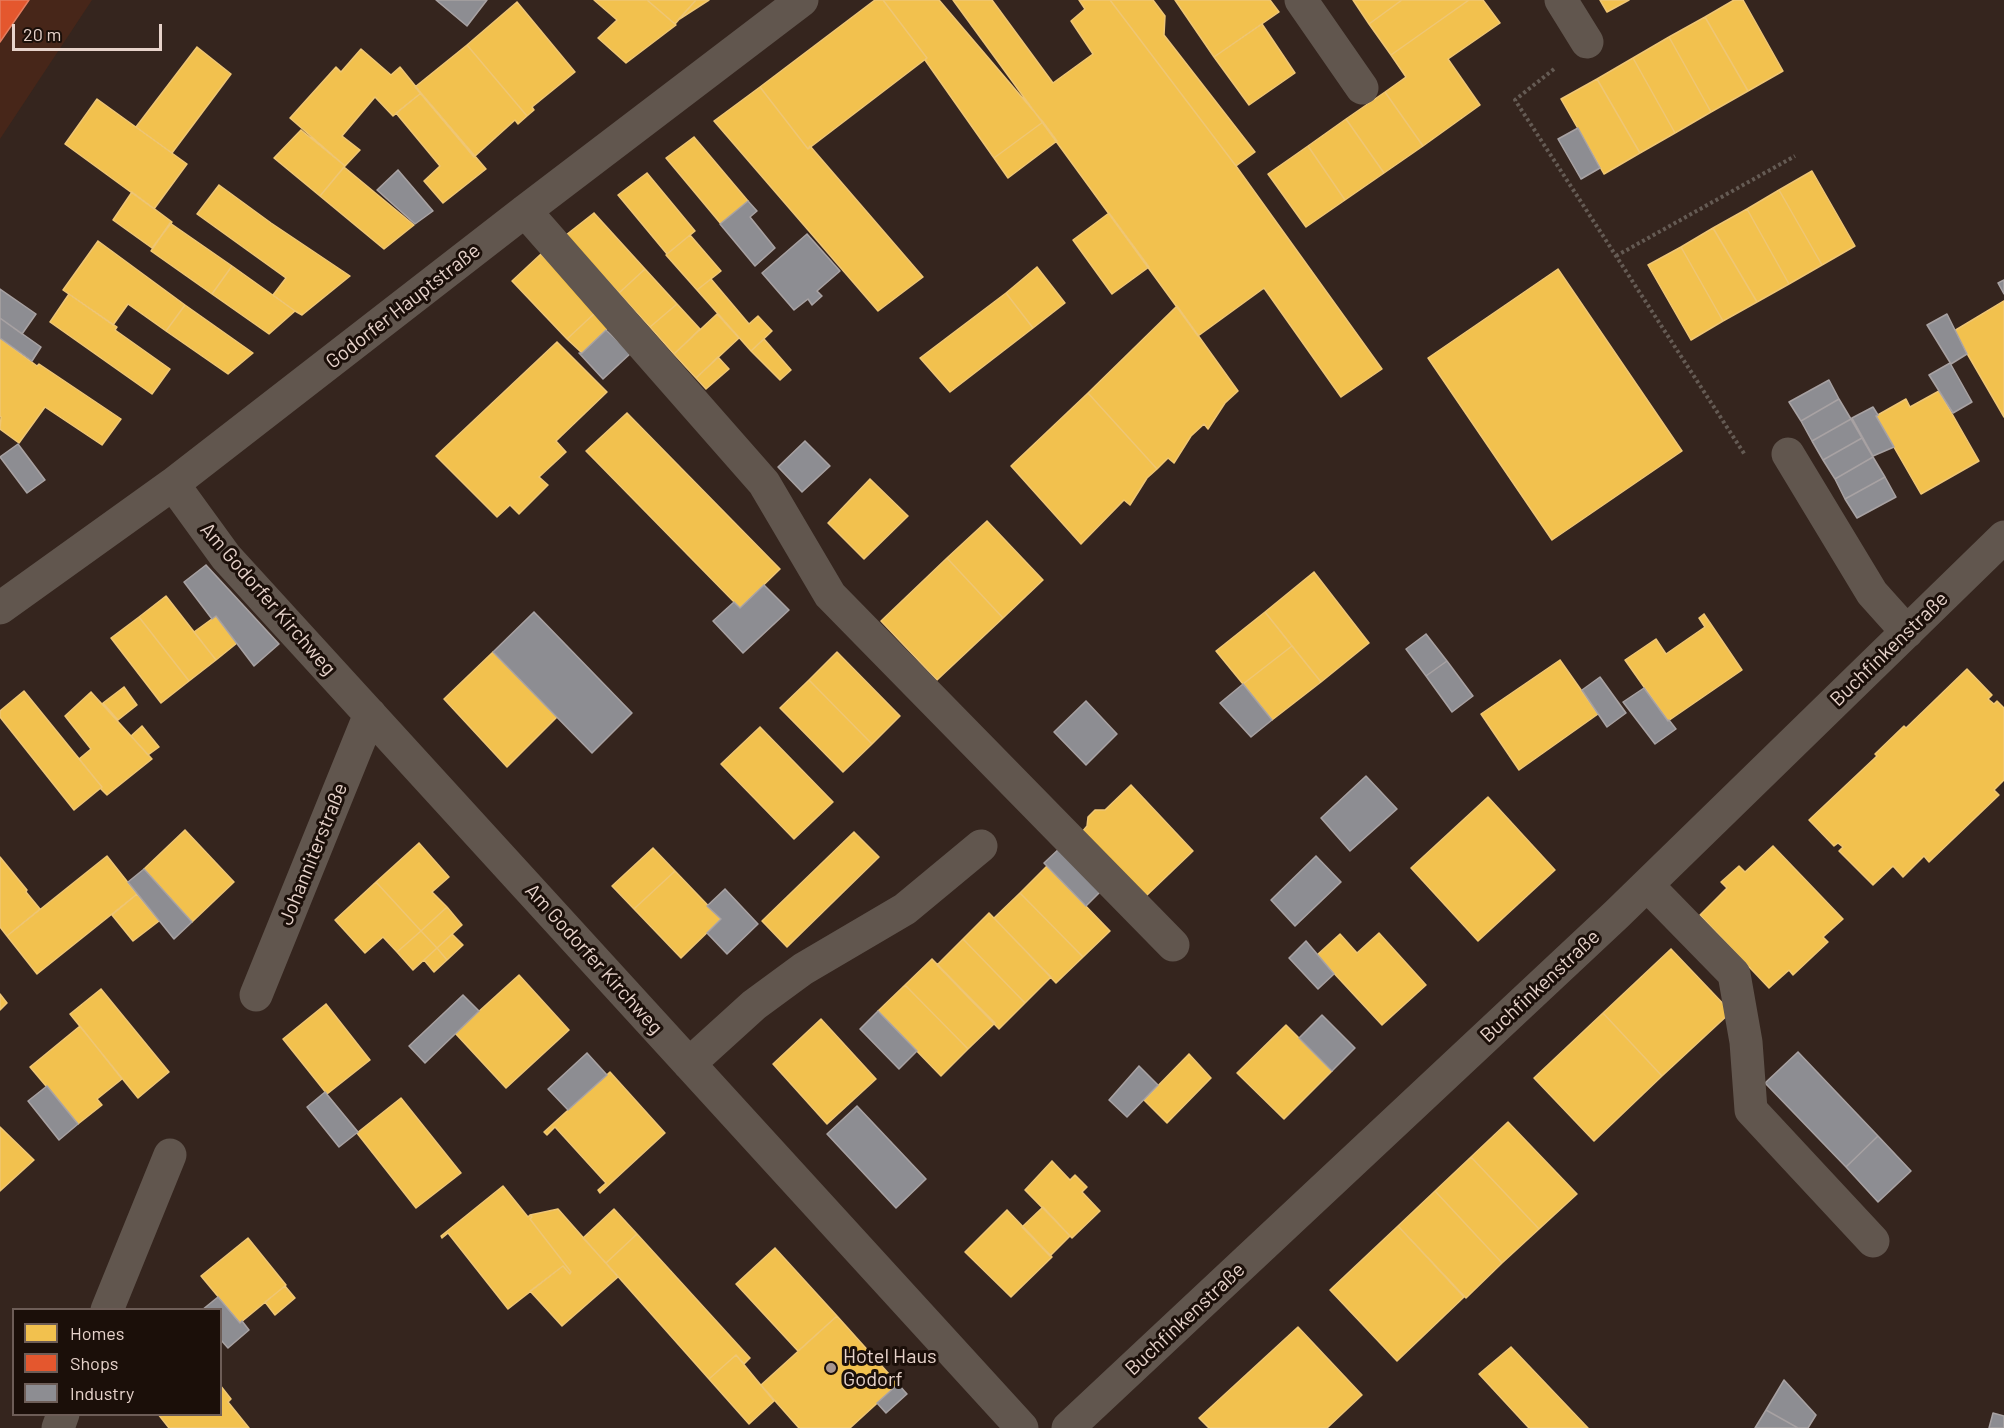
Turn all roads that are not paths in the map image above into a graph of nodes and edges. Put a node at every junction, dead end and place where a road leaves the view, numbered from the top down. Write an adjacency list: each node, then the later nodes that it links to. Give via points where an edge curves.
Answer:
1 (802, 0): 6 (street, Godorfer Hauptstraße)
2 (1301, 0): 5 (street)
3 (1561, 0): 4 (street)
4 (1587, 42)
5 (1362, 88)
6 (525, 211): 8 (street, Godorfer Hauptstraße); 15 (street, via 764,483 830,595)
7 (1788, 454): 11 (street, via 1872,593)
8 (173, 484): 10 (street, Godorfer Hauptstraße); 12 (street, Am Godorfer Kirchweg, via 226,556)
9 (2004, 537): 11 (street, Buchfinkenstraße)
10 (0, 608)
11 (1907, 632): 14 (street, Buchfinkenstraße)
12 (370, 714): 16 (street, Johanniterstraße); 17 (street, Am Godorfer Kirchweg)
13 (981, 846): 17 (street, via 905,909 803,969 754,1005)
14 (1647, 885): 19 (street, via 1734,974 1746,1042 1751,1110); 22 (street, Buchfinkenstraße)
15 (1173, 945)
16 (256, 995)
17 (689, 1064): 21 (street, Am Godorfer Kirchweg)
18 (170, 1155): 20 (street)
19 (1873, 1241)
20 (108, 1308)
21 (1022, 1428)
22 (1068, 1428)

